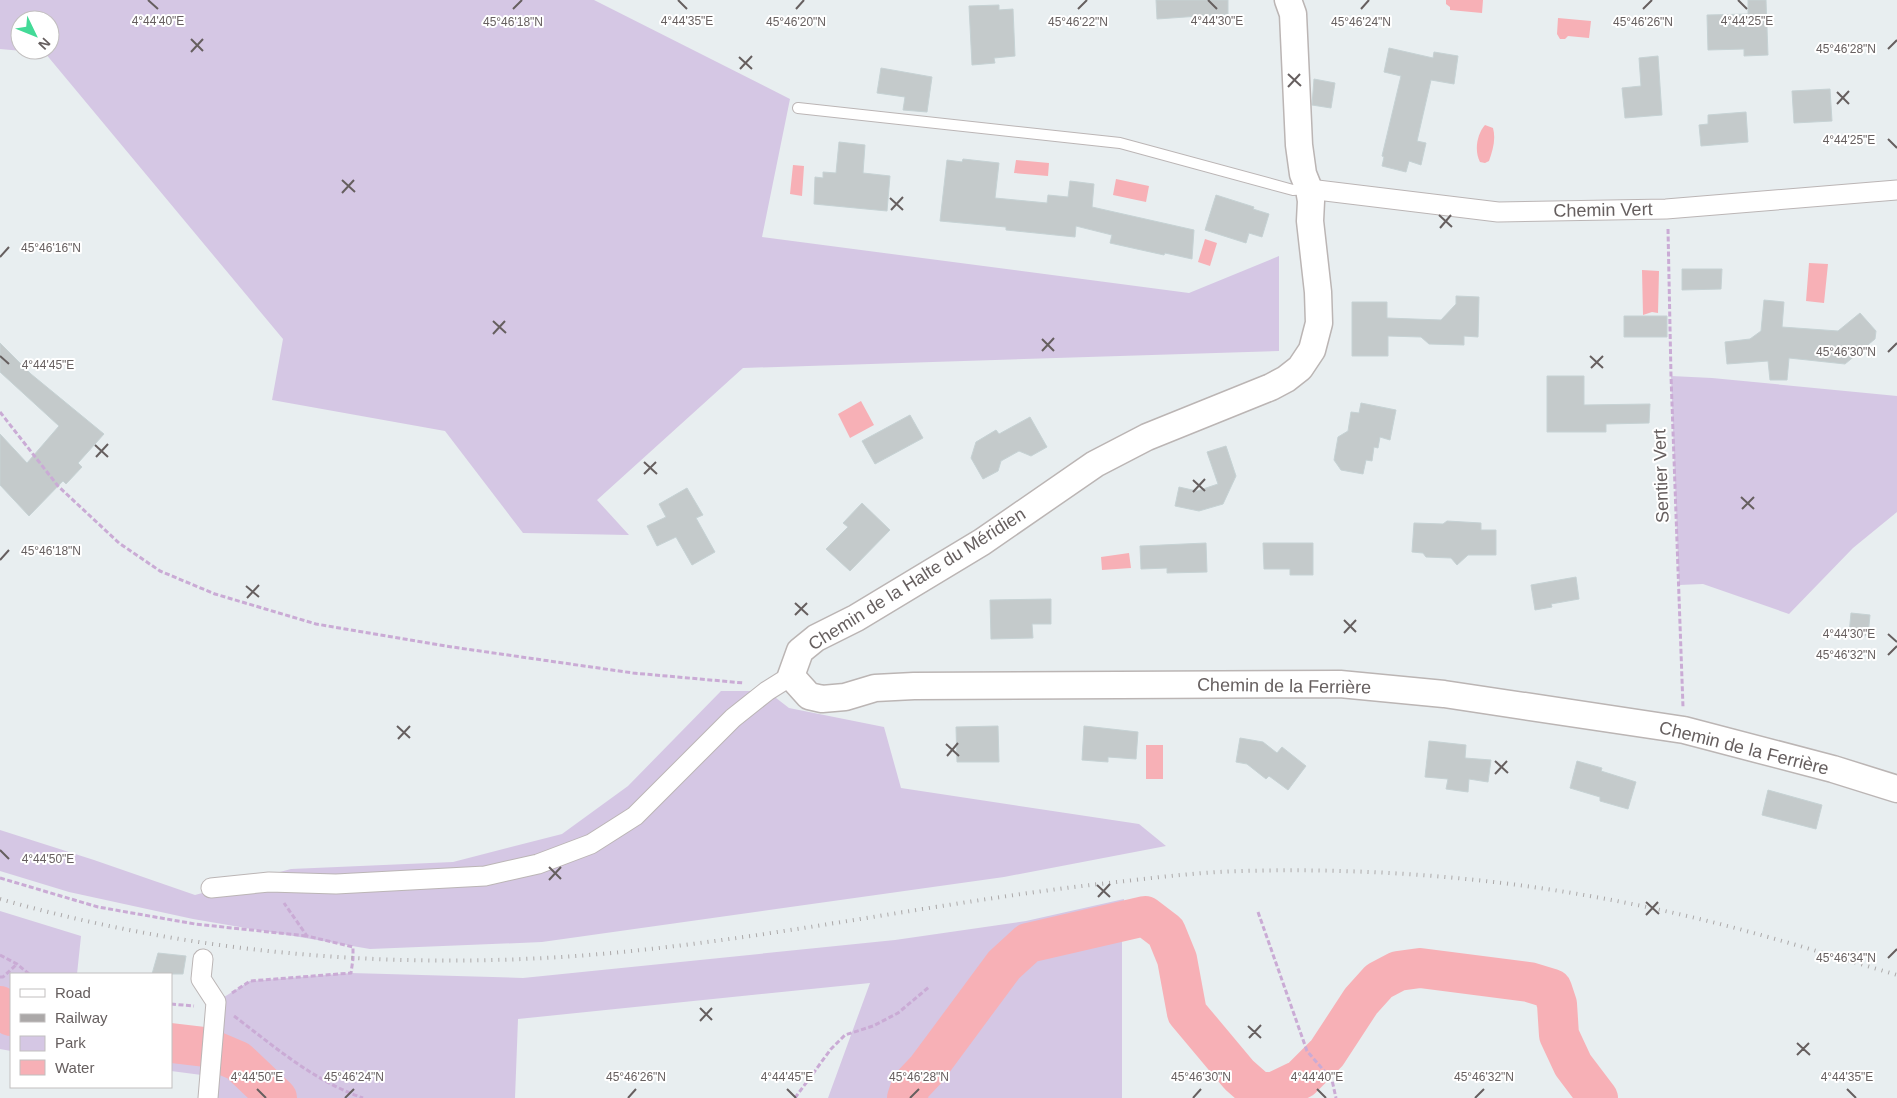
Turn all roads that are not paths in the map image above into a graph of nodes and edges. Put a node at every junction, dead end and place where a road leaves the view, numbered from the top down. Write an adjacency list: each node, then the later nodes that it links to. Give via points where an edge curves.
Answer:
1 (1288, 0): 3 (street, Chemin de la Halte du Méridien, via 1293,14 1299,145 1303,174)
2 (798, 108): 3 (lane, via 1120,143 1292,190)
3 (1309, 189): 4 (street, Chemin Vert, via 1498,212 1666,209); 5 (street, Chemin de la Halte du Méridien, via 1319,322 1312,350 1300,368 1271,387 1147,437 1095,464 982,542 856,618 816,638 800,651)
4 (1897, 190)
5 (791, 676): 6 (street, Chemin de la Ferrière, via 809,696 822,699 845,697 875,688 914,686 1340,684 1444,694 1684,730); 7 (street, via 733,718 636,816 592,844 538,864 485,876 336,884 269,882)
6 (1897, 789)
7 (211, 888)
8 (203, 960): 9 (street, via 201,979 216,1002)
9 (208, 1092)

